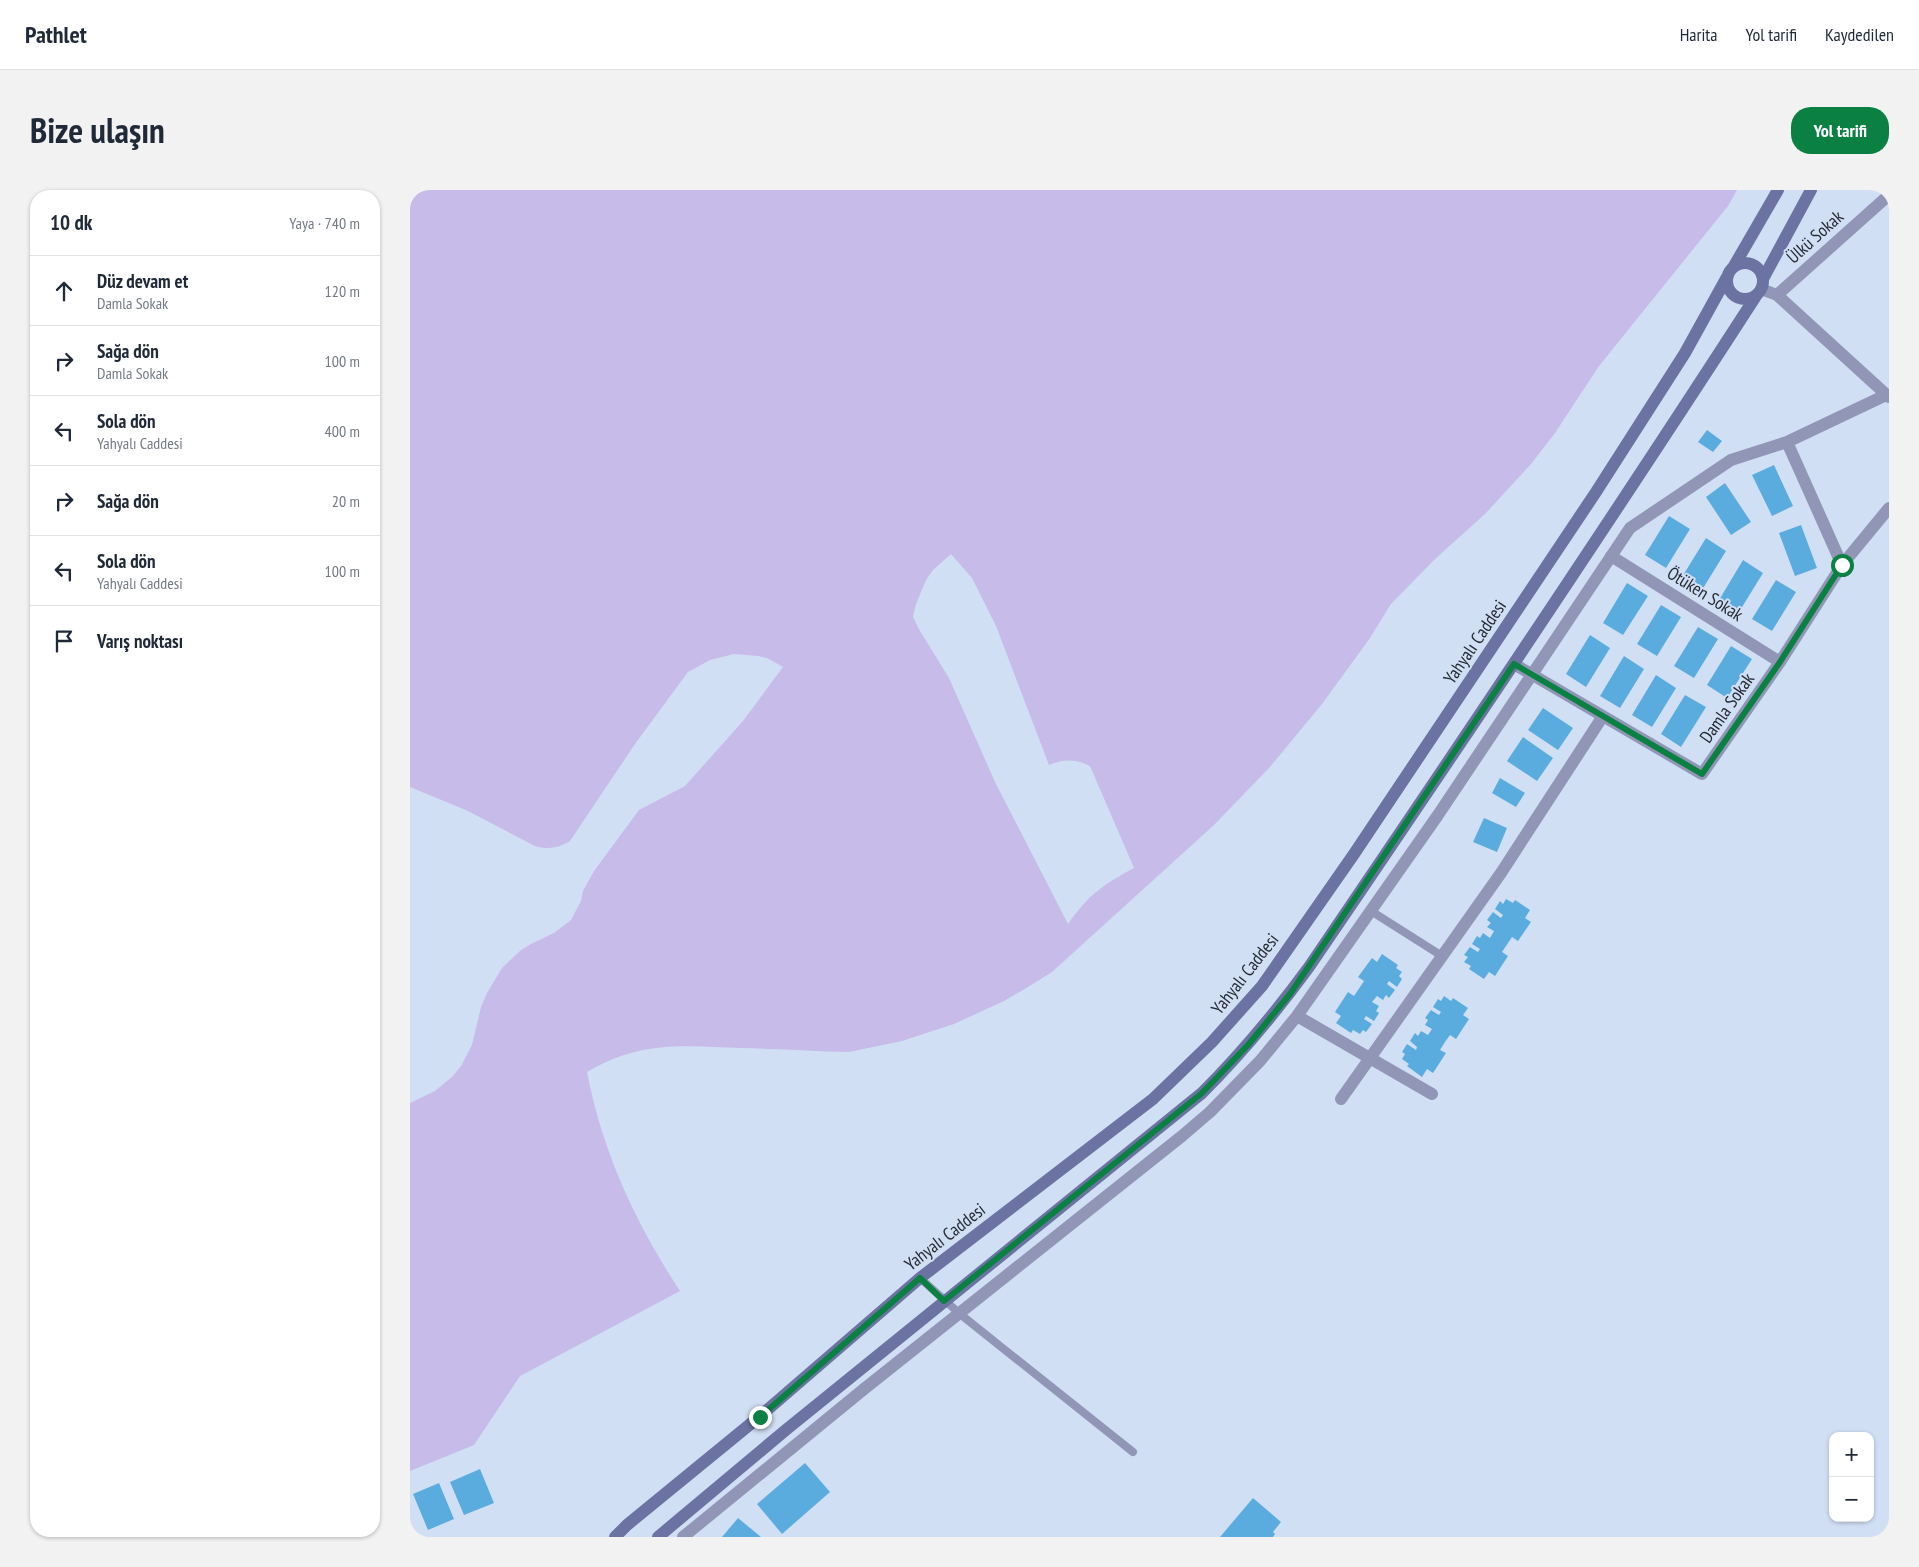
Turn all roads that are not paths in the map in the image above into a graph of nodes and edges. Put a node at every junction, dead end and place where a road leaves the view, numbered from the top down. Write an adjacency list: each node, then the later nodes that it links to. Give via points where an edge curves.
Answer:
1 (1778, 190): 4 (main road, Yahyalı Caddesi)
2 (1811, 190): 5 (main road)
3 (1889, 195): 6 (street, Ülkü Sokak)
4 (1731, 271): 5 (main road, via 1740,263 1752,264 1762,273); 5 (main road, via 1728,289 1732,294 1744,299); 22 (main road, Yahyalı Caddesi, via 1685,353 1596,492 1262,986 1212,1042 1153,1099)
5 (1760, 288): 6 (street); 13 (main road)
6 (1777, 295): 7 (street)
7 (1887, 396): 8 (street)
8 (1787, 442): 10 (street, via 1731,460 1630,528); 11 (street)
9 (1889, 508): 11 (street, Damla Sokak)
10 (1611, 556): 12 (street, Ötüken Sokak); 14 (street)
11 (1842, 565): 12 (street, Damla Sokak)
12 (1780, 662): 15 (street, Damla Sokak, via 1702,774)
13 (1514, 664): 14 (street, Damla Sokak); 23 (main road, via 1309,967 1248,1045 1202,1093)
14 (1532, 675): 15 (street, Damla Sokak); 16 (street)
15 (1603, 716): 17 (street, via 1501,873)
16 (1371, 911): 17 (lane); 18 (street)
17 (1442, 956): 19 (street)
18 (1297, 1016): 19 (street); 24 (street, via 1260,1061 1210,1112)
19 (1369, 1059): 20 (street); 21 (street)
20 (1432, 1094)
21 (1341, 1099)
22 (920, 1278): 23 (lane); 26 (main road, Yahyalı Caddesi)
23 (944, 1301): 24 (lane); 27 (main road)
24 (960, 1314): 25 (lane); 28 (street)
25 (1132, 1452)
26 (615, 1537)
27 (658, 1537)
28 (683, 1537)

